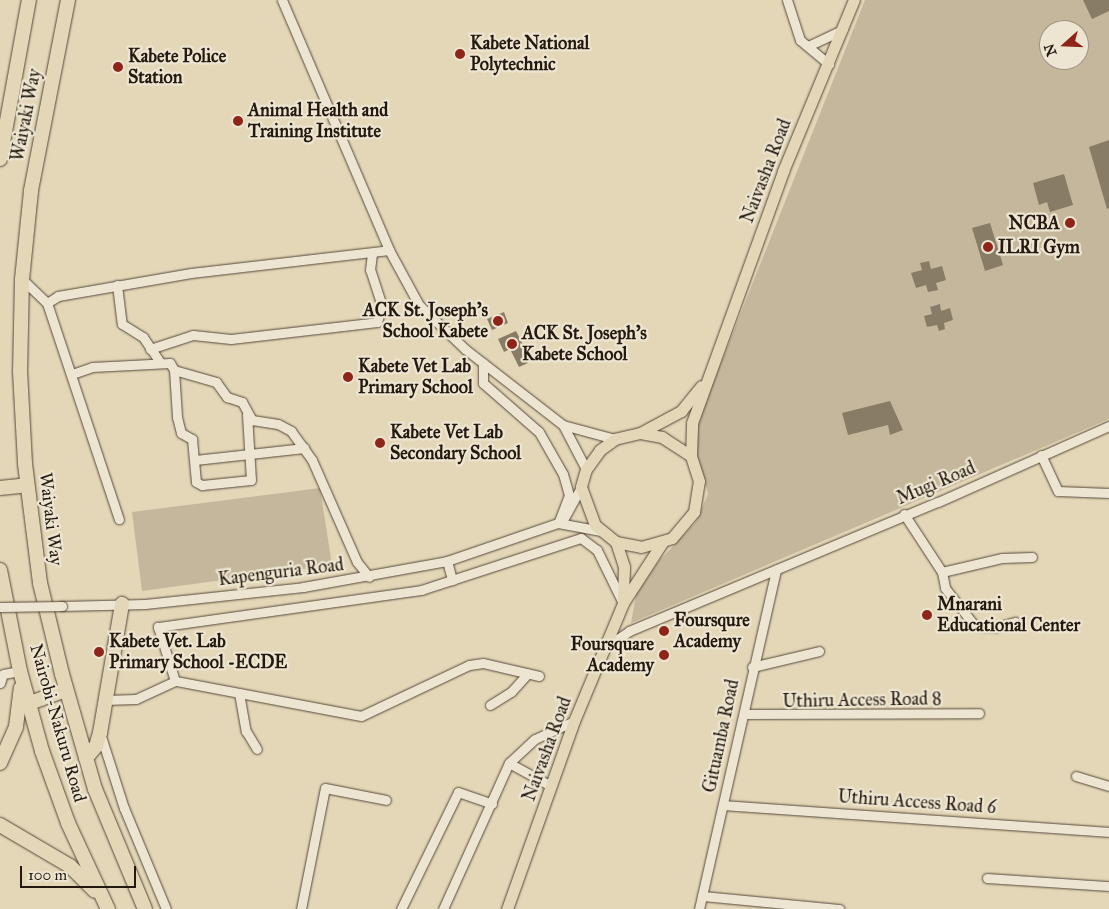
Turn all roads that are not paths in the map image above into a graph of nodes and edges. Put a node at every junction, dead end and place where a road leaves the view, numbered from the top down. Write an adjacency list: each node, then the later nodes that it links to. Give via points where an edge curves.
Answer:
1 (22, 0): 8 (highway)
2 (29, 0): 8 (highway)
3 (68, 0): 14 (highway, Waiyaki Way, via 31,191)
4 (282, 0): 12 (street)
5 (787, 0): 9 (street, via 800,40)
6 (854, 0): 7 (main road, Naivasha Road)
7 (843, 30): 9 (street); 10 (main road, Naivasha Road)
8 (21, 33): 11 (highway)
9 (808, 46): 10 (street)
10 (829, 64): 18 (main road, Naivasha Road, via 783,171)
11 (0, 159)
12 (389, 250): 13 (street); 20 (street, via 419,305)
13 (372, 253): 15 (street); 17 (street, via 370,270 382,306 378,322 217,340 193,335)
14 (22, 279): 16 (street); 34 (highway, Waiyaki Way, via 20,371)
15 (117, 285): 16 (street, via 58,296); 17 (street, via 122,324 143,337)
16 (47, 303): 22 (street)
17 (150, 349): 19 (street)
18 (716, 357): 26 (main road, Naivasha Road, via 686,406); 30 (main road, Naivasha Road, via 692,423)
19 (159, 362): 21 (street, via 170,363); 22 (street, via 145,366 92,367)
20 (483, 363): 24 (street); 40 (street, via 483,383 539,432 563,474 568,495)
21 (174, 370): 23 (street, via 216,382 227,397 242,402); 32 (street, via 177,417 181,433 192,439)
22 (72, 374): 39 (street)
23 (247, 414): 28 (street, via 252,420 278,424 291,431); 29 (street)
24 (562, 425): 27 (street); 33 (street)
25 (1109, 426): 31 (street, Mugi Road)
26 (640, 432): 27 (main road); 30 (main road, via 662,437)
27 (615, 439): 33 (main road, via 600,450)
28 (304, 448): 29 (street); 49 (street, via 323,481 357,562)
29 (249, 456): 32 (street); 32 (street, via 251,480 202,485 196,482)
30 (691, 456): 43 (main road, via 698,481 694,512 686,524)
31 (1041, 456): 37 (street, via 1058,491); 38 (street, Mugi Road)
32 (195, 460)
33 (586, 469): 36 (main road)
34 (27, 485): 35 (highway); 63 (highway, Waiyaki Way, via 40,583)
35 (0, 488)
36 (581, 488): 40 (street); 41 (main road)
37 (1109, 493)
38 (904, 514): 47 (street, Mugi Road); 48 (street)
39 (119, 520)
40 (558, 524): 41 (street, Kapenguria Road); 45 (street, Kapenguria Road)
41 (601, 531): 42 (main road)
42 (616, 542): 43 (main road, via 641,548); 52 (main road, via 624,567)
43 (662, 543): 52 (main road)
44 (1032, 557): 48 (street, via 1002,558)
45 (447, 561): 49 (street, Kapenguria Road); 50 (street)
46 (0, 570): 58 (highway, Nairobi-Nakuru Road)
47 (776, 570): 55 (street, Mugi Road, via 628,631); 57 (street, Gituamba Road)
48 (942, 572): 54 (street, via 945,588 975,626)
49 (369, 576): 51 (street, Kapenguria Road, via 244,594)
50 (452, 580): 52 (street, via 581,538 597,550); 61 (street, via 421,590 363,599 159,625)
51 (122, 604): 53 (street, Kapenguria Road, bridge); 65 (highway)
52 (622, 606): 55 (main road, Naivasha Road)
53 (0, 607)
54 (1015, 622)
55 (606, 646): 70 (main road, Naivasha Road)
56 (820, 651): 57 (street)
57 (752, 667): 69 (street, Gituamba Road)
58 (20, 671): 62 (street, via 3,674); 66 (highway, Nairobi-Nakuru Road); 74 (highway, via 16,727)
59 (528, 674): 60 (street); 64 (street, via 483,663 469,665 361,716); 67 (street, via 511,692)
60 (539, 676)
61 (175, 681): 64 (street); 65 (street, via 136,699)
62 (0, 683)
63 (66, 690): 66 (highway); 73 (highway, Waiyaki Way)
64 (239, 693): 72 (street, via 246,731)
65 (104, 700): 71 (highway)
66 (30, 703): 87 (highway, Nairobi-Nakuru Road, via 68,823)
67 (490, 705)
68 (979, 712): 69 (street, Uthiru Access Road 8)
69 (744, 714): 81 (street, Gituamba Road)
70 (574, 721): 75 (street, via 535,739); 77 (main road, Naivasha Road)
71 (100, 734): 73 (highway, via 96,746); 89 (street, via 124,808)
72 (256, 749)
73 (86, 758): 88 (highway, Waiyaki Way)
74 (0, 763)
75 (509, 764): 77 (street); 80 (street)
76 (1076, 776): 78 (street)
77 (551, 786): 93 (main road, Naivasha Road)
78 (1109, 786)
79 (386, 800): 90 (street, via 324,788)
80 (492, 804): 91 (street, via 458,792); 92 (street)
81 (724, 804): 83 (street, Uthiru Access Road 6); 86 (street, Gituamba Road)
82 (0, 825): 87 (highway, via 70,866)
83 (1109, 832)
84 (986, 878): 85 (street)
85 (1109, 886)
86 (702, 896): 94 (street, Gituamba Road); 95 (street)
87 (106, 905)
88 (144, 909)
89 (166, 909)
90 (301, 909)
91 (401, 909)
92 (443, 909)
93 (507, 909)
94 (699, 909)
95 (839, 909)

